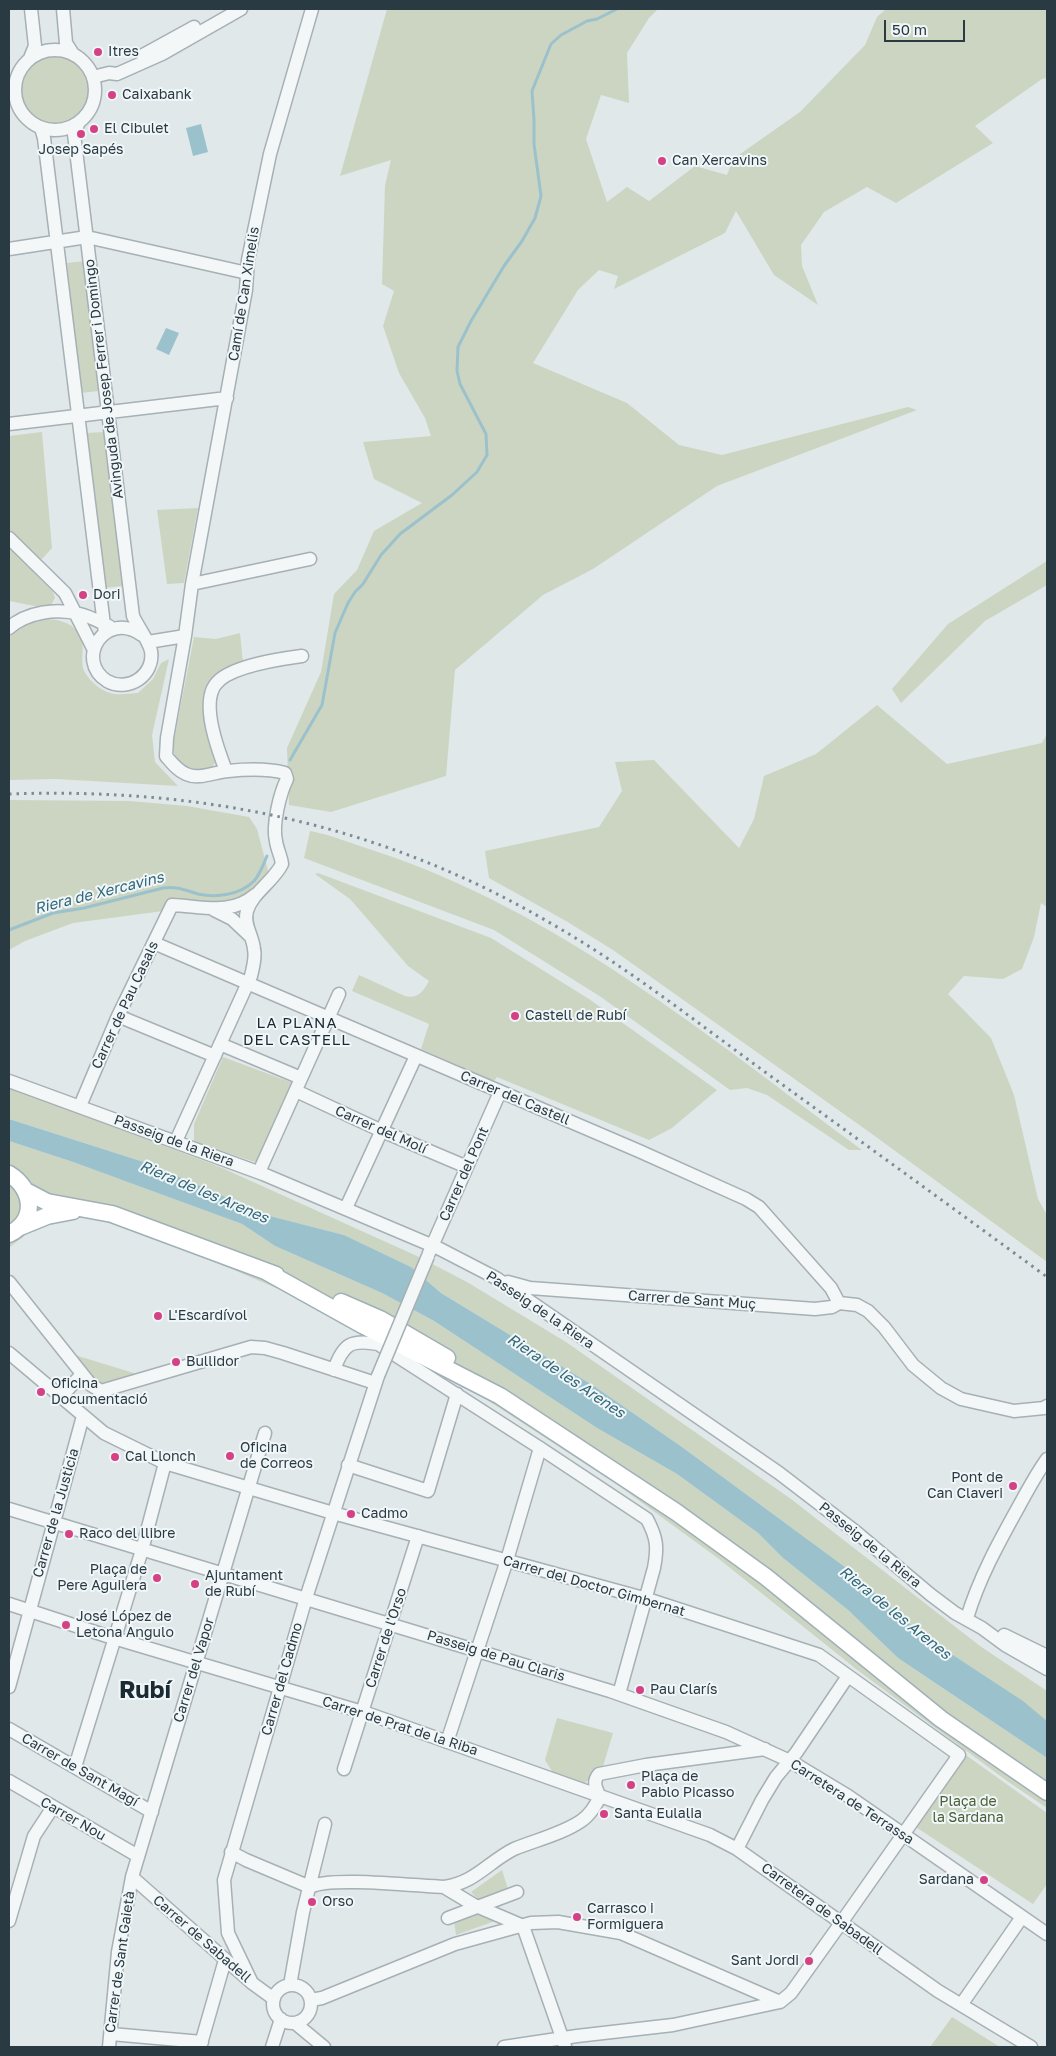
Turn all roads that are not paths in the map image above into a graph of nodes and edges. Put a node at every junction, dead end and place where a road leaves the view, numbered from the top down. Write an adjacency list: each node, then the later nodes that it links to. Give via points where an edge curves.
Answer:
1 (31, 9): 6 (street, via 35,46)
2 (62, 9): 5 (street, via 66,43)
3 (235, 9): 7 (street, via 162,54 117,74)
4 (312, 9): 15 (street, Camí de Can Ximelis, via 270,154)
5 (73, 54): 6 (street, via 52,49); 7 (street, via 83,60)
6 (30, 58): 8 (street)
7 (93, 77): 10 (street, via 96,85 94,99 89,112)
8 (13, 82): 9 (street)
9 (14, 105): 11 (street)
10 (79, 122): 11 (street, via 54,131); 12 (street, Avinguda de Josep Ferrer i Domingo, via 74,134)
11 (41, 128): 13 (street)
12 (87, 237): 13 (street); 15 (street); 17 (street, Avinguda de Josep Ferrer i Domingo)
13 (56, 241): 14 (street); 18 (street)
14 (9, 249)
15 (247, 273): 16 (street, Camí de Can Ximelis)
16 (227, 398): 17 (street); 22 (street, Camí de Can Ximelis)
17 (109, 412): 18 (street); 29 (street, Avinguda de Josep Ferrer i Domingo, via 133,616)
18 (78, 416): 19 (street); 27 (street)
19 (9, 424)
20 (9, 538): 23 (street)
21 (310, 559): 22 (street)
22 (192, 584): 28 (street, Camí de Can Ximelis)
23 (65, 593): 24 (street, via 64,604); 25 (street)
24 (56, 611): 25 (street); 26 (street, via 33,615)
25 (75, 613): 27 (street); 30 (street)
26 (9, 628)
27 (107, 628): 29 (street, via 129,628); 30 (street)
28 (186, 636): 29 (street); 32 (street, Camí de Can Ximelis, via 166,756 175,768 187,775 198,777)
29 (145, 639): 30 (street, via 151,660 148,669 142,677 126,685 101,676 96,668)
30 (94, 650)
31 (302, 656): 32 (street, via 260,663 227,676 215,685 210,706 212,728)
32 (226, 771): 33 (street, Camí de Can Ximelis, via 268,769 285,773 287,779 276,823 275,840 282,864 276,876)
33 (258, 893): 34 (street, via 237,906); 35 (street, via 247,910)
34 (209, 908): 35 (street, via 232,919); 36 (street, Carrer de Pau Casals, via 172,905)
35 (252, 937): 37 (street, via 254,964)
36 (154, 943): 37 (street, Carrer del Castell); 39 (street, Carrer de Pau Casals)
37 (247, 983): 40 (street, Carrer del Castell); 41 (street)
38 (339, 994): 40 (street)
39 (118, 1016): 41 (street); 47 (street, Carrer de Pau Casals)
40 (328, 1018): 42 (street, Carrer del Castell); 43 (street)
41 (217, 1050): 43 (street); 49 (street)
42 (416, 1056): 46 (street, Carrer del Castell); 48 (street)
43 (301, 1078): 45 (street)
44 (9, 1081): 47 (street, Passeig de la Riera)
45 (296, 1091): 48 (street, Carrer del Molí); 51 (street)
46 (500, 1092): 50 (street, Carrer del Pont); 61 (street, Carrer del Castell, via 753,1203 831,1288)
47 (80, 1106): 49 (street, Passeig de la Riera)
48 (382, 1131): 50 (street, Carrer del Molí); 55 (street)
49 (176, 1141): 51 (street, Passeig de la Riera)
50 (467, 1167): 57 (street, Carrer del Pont)
51 (259, 1172): 55 (street, Passeig de la Riera)
52 (9, 1174): 53 (main road, via 18,1179)
53 (26, 1191): 54 (main road, via 46,1202); 56 (main road, via 29,1209 25,1219)
54 (88, 1208): 56 (main road, via 47,1216); 108 (main road, via 148,1226 304,1285 380,1319 459,1365 500,1396 718,1541 941,1719)
55 (346, 1208): 57 (street, Passeig de la Riera)
56 (14, 1230)
57 (430, 1251): 58 (street, Passeig de la Riera); 66 (street, Carrer del Pont, bridge)
58 (496, 1278): 60 (street, Carrer de Sant Muç); 62 (street, Passeig de la Riera)
59 (9, 1282): 65 (street)
60 (544, 1290): 61 (street, Carrer de Sant Muç, via 815,1309); 62 (street, via 537,1296 536,1303)
61 (839, 1303): 69 (street, via 856,1305 868,1311 913,1364 941,1388 961,1399 1014,1411)
62 (543, 1312): 88 (street, Passeig de la Riera, via 779,1473)
63 (10, 1357): 68 (street, Carrer del Doctor Gimbernat)
64 (334, 1370): 65 (street, via 265,1348 251,1347 101,1392); 66 (street); 67 (street, via 346,1346 361,1341 378,1344)
65 (82, 1374): 68 (street)
66 (376, 1380): 75 (street, Carrer del Cadmo)
67 (457, 1394): 72 (street); 75 (street, via 428,1491)
68 (61, 1397): 70 (street, Carrer del Doctor Gimbernat)
69 (1046, 1410)
70 (84, 1416): 74 (street, Carrer del Doctor Gimbernat, via 104,1433); 79 (street, Carrer de la Justicia)
71 (265, 1433): 76 (street, Carrer del Vapor)
72 (540, 1448): 82 (street); 85 (street, via 647,1519 658,1548)
73 (1047, 1460): 88 (street, via 1035,1476 976,1588 964,1602)
74 (165, 1463): 76 (street, Carrer del Doctor Gimbernat); 81 (street)
75 (348, 1466): 78 (street, Carrer del Cadmo)
76 (250, 1488): 78 (street, Carrer del Doctor Gimbernat); 83 (street, Carrer del Vapor)
77 (9, 1509): 79 (street, Passeig de Pau Claris)
78 (333, 1513): 80 (street, Carrer del Doctor Gimbernat); 84 (street, Carrer del Cadmo)
79 (54, 1522): 81 (street, Passeig de Pau Claris); 87 (street, Carrer de la Justicia)
80 (418, 1536): 82 (street, Carrer del Doctor Gimbernat); 89 (street, Carrer de l'Orso)
81 (142, 1550): 83 (street, Passeig de Pau Claris); 91 (street)
82 (507, 1560): 85 (street, Carrer del Doctor Gimbernat); 92 (street)
83 (223, 1573): 84 (street, Passeig de Pau Claris); 94 (street, Carrer del Vapor)
84 (306, 1598): 89 (street, Passeig de Pau Claris); 98 (street, Carrer del Cadmo)
85 (647, 1599): 96 (street, Carrer del Doctor Gimbernat, via 819,1655); 99 (street)
86 (9, 1604): 87 (street, Carrer de Prat de la Riba)
87 (30, 1610): 91 (street, Carrer de Prat de la Riba); 97 (street, Carrer de la Justicia)
88 (960, 1615): 90 (street, Passeig de la Riera)
89 (390, 1624): 92 (street, Passeig de Pau Claris); 100 (street, Carrer de l'Orso)
90 (982, 1628): 93 (street); 95 (street)
91 (114, 1637): 94 (street, Carrer de Prat de la Riba); 105 (street)
92 (478, 1651): 99 (street, Passeig de Pau Claris); 102 (street)
93 (1047, 1656)
94 (197, 1662): 98 (street, Carrer de Prat de la Riba); 111 (street, Carrer del Vapor)
95 (1047, 1669)
96 (848, 1676): 104 (street); 113 (street, via 959,1756)
97 (9, 1687)
98 (280, 1688): 100 (street, Carrer de Prat de la Riba); 115 (street, Carrer del Cadmo)
99 (619, 1694): 103 (street, Passeig de Pau Claris)
100 (362, 1713): 102 (street, Carrer de Prat de la Riba); 106 (street, Carrer de l'Orso)
101 (9, 1729): 105 (street, Carrer de Sant Magí)
102 (447, 1742): 109 (street, Carrer de Prat de la Riba)
103 (764, 1749): 104 (street, Carretera de Terrassa); 109 (street, via 599,1774 595,1785)
104 (790, 1761): 113 (street, Carretera de Terrassa); 114 (street, via 762,1800)
105 (75, 1767): 111 (street, Carrer de Sant Magí)
106 (344, 1769)
107 (9, 1781): 110 (street, Carrer Nou)
108 (1047, 1792)
109 (600, 1797): 114 (street, Carretera de Sabadell, via 710,1835); 119 (street, via 591,1812 579,1822 512,1850 472,1879 457,1886)
110 (53, 1807): 116 (street, Carrer Nou); 124 (street, via 34,1836)
111 (152, 1812): 116 (street, Carrer del Vapor)
112 (325, 1824): 118 (street)
113 (904, 1835): 122 (street, Carretera de Terrassa); 125 (street)
114 (737, 1849): 125 (street, Carretera de Sabadell)
115 (231, 1852): 118 (street); 129 (street, Carrer del Cadmo, via 224,1880 228,1933)
116 (138, 1856): 117 (street, Carrer del Vapor)
117 (132, 1877): 128 (street, Carrer de Sabadell); 139 (street, Carrer de Sant Gaietà, via 118,1952)
118 (310, 1887): 119 (street, via 317,1883 347,1882); 130 (street)
119 (444, 1887): 121 (street)
120 (517, 1892): 121 (street)
121 (478, 1907): 123 (street); 126 (street)
122 (1022, 1917): 127 (street, Carretera de Terrassa); 135 (street)
123 (448, 1918)
124 (9, 1921)
125 (842, 1923): 134 (street, via 791,1993); 135 (street, Carretera de Sabadell)
126 (523, 1926): 131 (street, via 558,1922 620,1933); 133 (street, via 455,1944); 140 (street)
127 (1047, 1934)
128 (226, 1960): 129 (street, Carrer de Sabadell); 141 (street)
129 (252, 1983): 132 (street, Carrer de Sabadell)
130 (290, 1986): 132 (street, via 281,1989); 133 (street, via 305,1990)
131 (758, 1997): 134 (street); 136 (street, via 757,2005)
132 (274, 1999): 137 (street, via 275,2011)
133 (311, 2000): 138 (street, via 311,2007)
134 (780, 2002): 136 (street)
135 (961, 2005): 146 (street, Carretera de Sabadell)
136 (749, 2010): 140 (street)
137 (281, 2019): 138 (street); 143 (street)
138 (300, 2020): 144 (street)
139 (110, 2034): 141 (street); 142 (street, Carrer de Sant Gaietà)
140 (564, 2043): 145 (street)
141 (201, 2045)
142 (109, 2047)
143 (272, 2047)
144 (324, 2047)
145 (504, 2047)
146 (1031, 2047)

